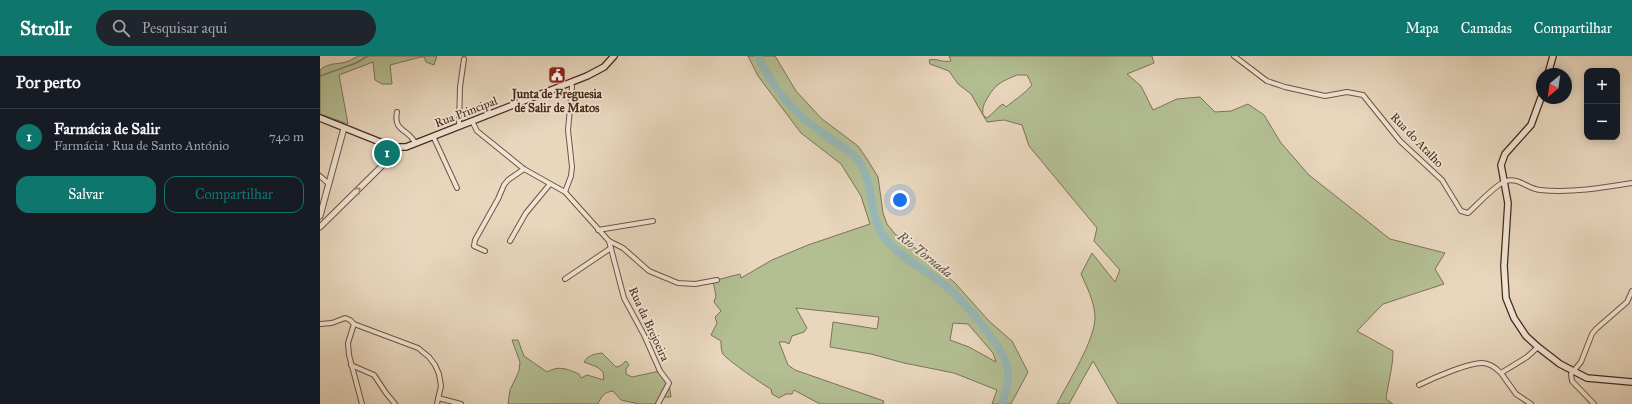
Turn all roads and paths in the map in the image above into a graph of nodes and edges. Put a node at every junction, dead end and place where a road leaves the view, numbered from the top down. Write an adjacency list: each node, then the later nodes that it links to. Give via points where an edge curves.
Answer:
1 (614, 56): 6 (main road, Rua Principal, via 599,70)
2 (1234, 56): 18 (street, Rua do Atalho, via 1267,81 1285,87 1325,96 1347,92 1364,95 1400,141 1442,180 1461,211 1468,212)
3 (1553, 56): 5 (main road)
4 (464, 59): 11 (street)
5 (1550, 68)
6 (571, 82): 10 (main road, Rua Principal); 23 (street, via 568,130 572,167)
7 (1539, 104): 18 (main road, via 1531,125 1503,158 1501,168)
8 (397, 112): 14 (street, via 399,127)
9 (320, 118): 12 (main road)
10 (472, 121): 11 (main road, Rua Principal); 16 (street, via 477,131)
11 (459, 126): 13 (main road, Rua Principal)
12 (344, 128): 15 (main road); 20 (street)
13 (433, 136): 14 (main road, Rua Principal); 22 (street)
14 (415, 143): 15 (main road, Rua Principal, via 406,147)
15 (396, 147): 25 (street, one-way to 15, via 390,158)
16 (524, 169): 21 (street); 32 (street, via 504,185 479,231 474,246)
17 (320, 176): 20 (street)
18 (1504, 182): 19 (street, via 1514,180 1540,190 1593,190); 38 (main road, via 1508,209 1504,257 1505,291 1518,325)
19 (1632, 183)
20 (329, 184): 24 (street)
21 (550, 184): 23 (street); 29 (street, via 526,213)
22 (457, 188)
23 (565, 192): 28 (street)
24 (321, 214): 25 (street)
25 (330, 217): 27 (street)
26 (653, 220): 28 (street)
27 (320, 227)
28 (598, 230): 30 (street)
29 (510, 241)
30 (609, 241): 31 (street, Rua da Brejoeira); 34 (street, via 623,248 649,271 678,284)
31 (610, 248): 33 (street); 49 (street, Rua da Brejoeira, via 624,298 660,371 669,383)
32 (485, 251)
33 (565, 279)
34 (717, 280)
35 (1632, 291): 40 (street, via 1626,302 1592,334 1581,362)
36 (320, 324): 37 (street, via 345,318)
37 (354, 324): 39 (street, via 348,343); 44 (street, via 418,348 435,365 439,374 441,386)
38 (1538, 347): 40 (main road); 41 (street)
39 (351, 365): 45 (street); 46 (street, via 374,375)
40 (1572, 372): 42 (main road, via 1592,379); 51 (street, via 1572,381)
41 (1501, 373): 43 (street, via 1490,364 1483,363 1464,367); 50 (street, via 1516,394)
42 (1632, 382)
43 (1419, 384)
44 (438, 398): 47 (street); 48 (street)
45 (362, 404)
46 (395, 404)
47 (437, 404)
48 (461, 404)
49 (658, 404)
50 (1531, 404)
51 (1594, 404)

